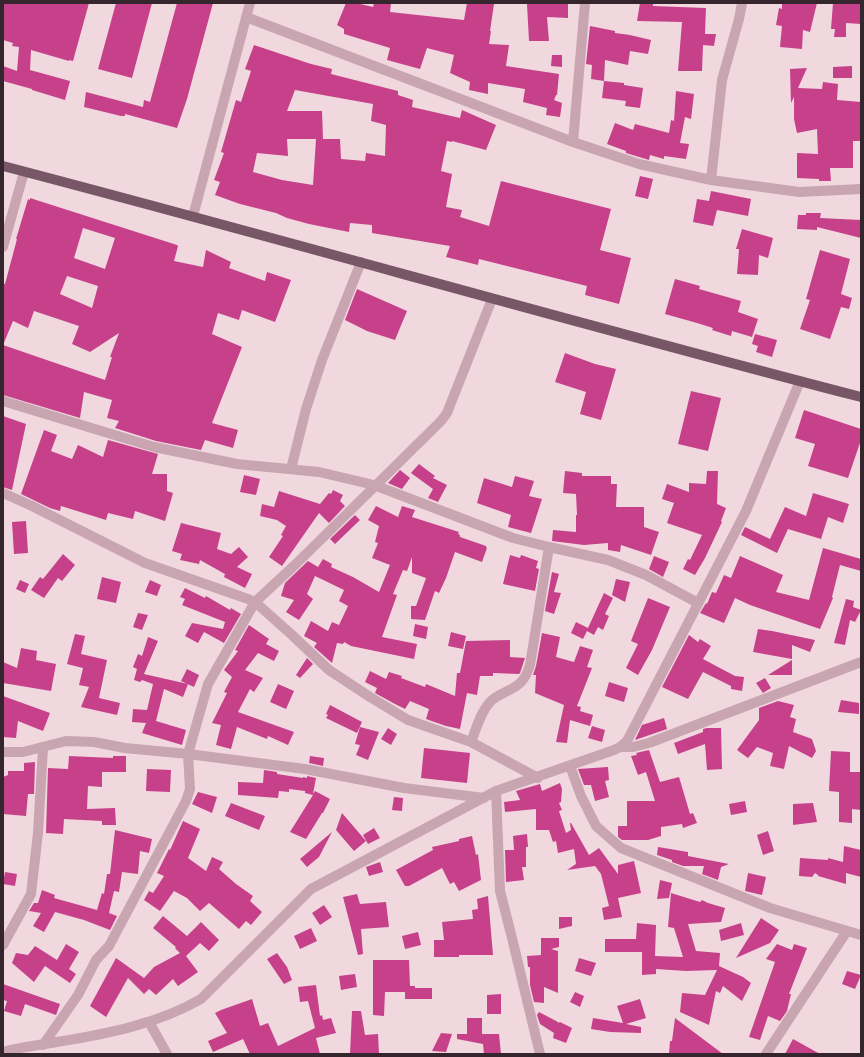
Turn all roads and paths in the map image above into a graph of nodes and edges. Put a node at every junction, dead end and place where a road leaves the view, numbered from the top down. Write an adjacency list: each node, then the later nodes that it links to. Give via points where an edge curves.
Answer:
1 (250, 3): 4 (street)
2 (585, 3): 5 (street)
3 (742, 3): 8 (street, via 722,80)
4 (246, 17): 5 (street); 10 (street)
5 (573, 142): 8 (street, via 639,164)
6 (3, 166): 7 (main road)
7 (24, 172): 10 (main road); 11 (street)
8 (711, 180): 9 (street, via 799,192)
9 (861, 190)
10 (193, 216): 12 (main road)
11 (3, 247)
12 (361, 262): 13 (main road); 17 (street, via 322,360)
13 (492, 299): 14 (main road); 18 (street, via 441,421)
14 (800, 381): 15 (main road); 22 (street, via 746,511)
15 (861, 397)
16 (3, 401): 17 (street, via 154,447 238,464)
17 (291, 469): 18 (street, via 319,472)
18 (374, 486): 20 (street, via 513,538); 21 (street)
19 (3, 493): 21 (street, via 145,563)
20 (549, 547): 22 (street, via 608,560 646,575); 24 (street, via 530,665 521,682 489,703)
21 (255, 602): 24 (street, via 329,670 370,697 408,720); 28 (street, via 208,684)
22 (698, 603): 25 (street, via 627,740)
23 (861, 662): 25 (street, via 649,743)
24 (471, 742): 30 (street)
25 (620, 747): 29 (street)
26 (43, 748): 27 (street); 28 (street, via 66,741 94,742 125,748); 35 (street, via 31,894)
27 (3, 752)
28 (188, 754): 32 (street, via 305,769 404,788); 37 (street, via 190,789 186,801 109,946 96,960 78,995)
29 (570, 766): 30 (street); 33 (street, via 596,826 621,848 770,908)
30 (538, 778): 31 (street)
31 (496, 791): 32 (street); 40 (street, via 500,891)
32 (484, 798): 36 (street, via 311,889 201,999)
33 (847, 931): 34 (street); 41 (street)
34 (861, 935)
35 (3, 945)
36 (149, 1022): 37 (street); 39 (street)
37 (43, 1045): 38 (street)
38 (3, 1052)
39 (167, 1054)
40 (540, 1054)
41 (766, 1054)

